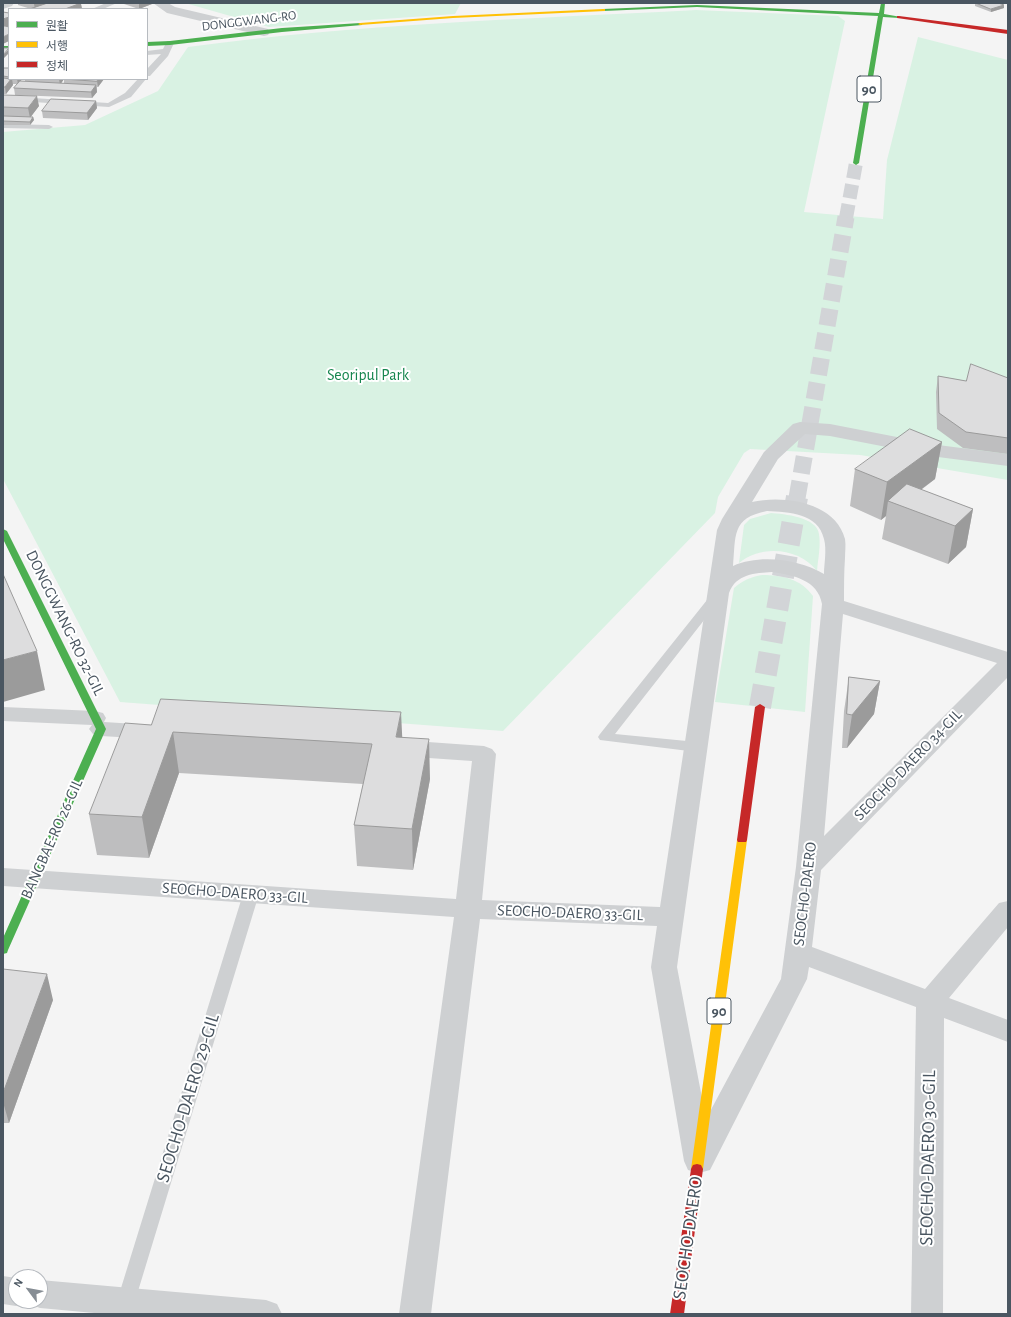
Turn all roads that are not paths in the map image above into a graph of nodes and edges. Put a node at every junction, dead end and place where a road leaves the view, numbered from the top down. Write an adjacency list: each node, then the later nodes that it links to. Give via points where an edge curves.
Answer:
1 (8, 3): 5 (street)
2 (113, 3): 6 (lane)
3 (159, 3): 8 (street, via 171,10)
4 (883, 3): 7 (street, 90)
5 (3, 5)
6 (99, 8)
7 (882, 15): 8 (street, DONGGWANG-RO, via 696,6 453,17); 9 (street, DONGGWANG-RO); 18 (street, 90)
8 (264, 32): 11 (street, DONGGWANG-RO)
9 (1008, 32)
10 (148, 44): 11 (street, DONGGWANG-RO)
11 (168, 47): 12 (lane); 13 (lane)
12 (148, 53)
13 (148, 73)
14 (141, 80): 15 (lane, via 128,96 109,105)
15 (3, 98)
16 (3, 126): 17 (lane)
17 (49, 127)
18 (856, 163)
19 (1008, 460): 20 (street, via 938,451 830,430 800,428 771,456)
20 (731, 521): 22 (street, SEOCHO-DAERO, via 727,530); 23 (street, SEOCHO-DAERO, via 752,508 767,505 800,508 826,522 833,531 836,541)
21 (3, 531): 27 (street, DONGGWANG-RO 32-GIL)
22 (720, 593): 23 (street, SEOCHO-DAERO, via 723,583 745,569 779,566 796,569 824,584 831,594); 30 (street, SEOCHO-DAERO); 30 (lane, SEOCHO-DAERO, via 605,737)
23 (833, 604): 24 (street); 31 (street, SEOCHO-DAERO)
24 (1005, 669): 31 (street, SEOCHO-DAERO 34-GIL)
25 (760, 707): 42 (street, SEOCHO-DAERO / 90)
26 (3, 714): 27 (street)
27 (98, 723): 28 (street); 33 (street, BANGBAE-RO 26-GIL)
28 (171, 734)
29 (382, 747): 35 (street, via 484,754)
30 (697, 747): 37 (street, SEOCHO-DAERO)
31 (809, 867): 39 (street, SEOCHO-DAERO)
32 (3, 877): 33 (street, SEOCHO-DAERO 33-GIL)
33 (34, 880): 34 (street, SEOCHO-DAERO 33-GIL); 38 (street, BANGBAE-RO 26-GIL)
34 (251, 894): 35 (street, SEOCHO-DAERO 33-GIL); 44 (lane, SEOCHO-DAERO 29-GIL)
35 (468, 909): 37 (street, SEOCHO-DAERO 33-GIL); 46 (street)
36 (1008, 910): 40 (street)
37 (672, 917): 42 (street, SEOCHO-DAERO, via 664,967)
38 (3, 950)
39 (798, 952): 40 (street); 42 (street, SEOCHO-DAERO, via 794,979)
40 (930, 1001): 41 (street); 48 (street, SEOCHO-DAERO 30-GIL)
41 (1008, 1031)
42 (699, 1161): 47 (street, SEOCHO-DAERO / 90)
43 (48, 1295): 44 (street)
44 (126, 1301): 45 (street)
45 (266, 1314)
46 (415, 1314)
47 (677, 1314)
48 (927, 1314)

